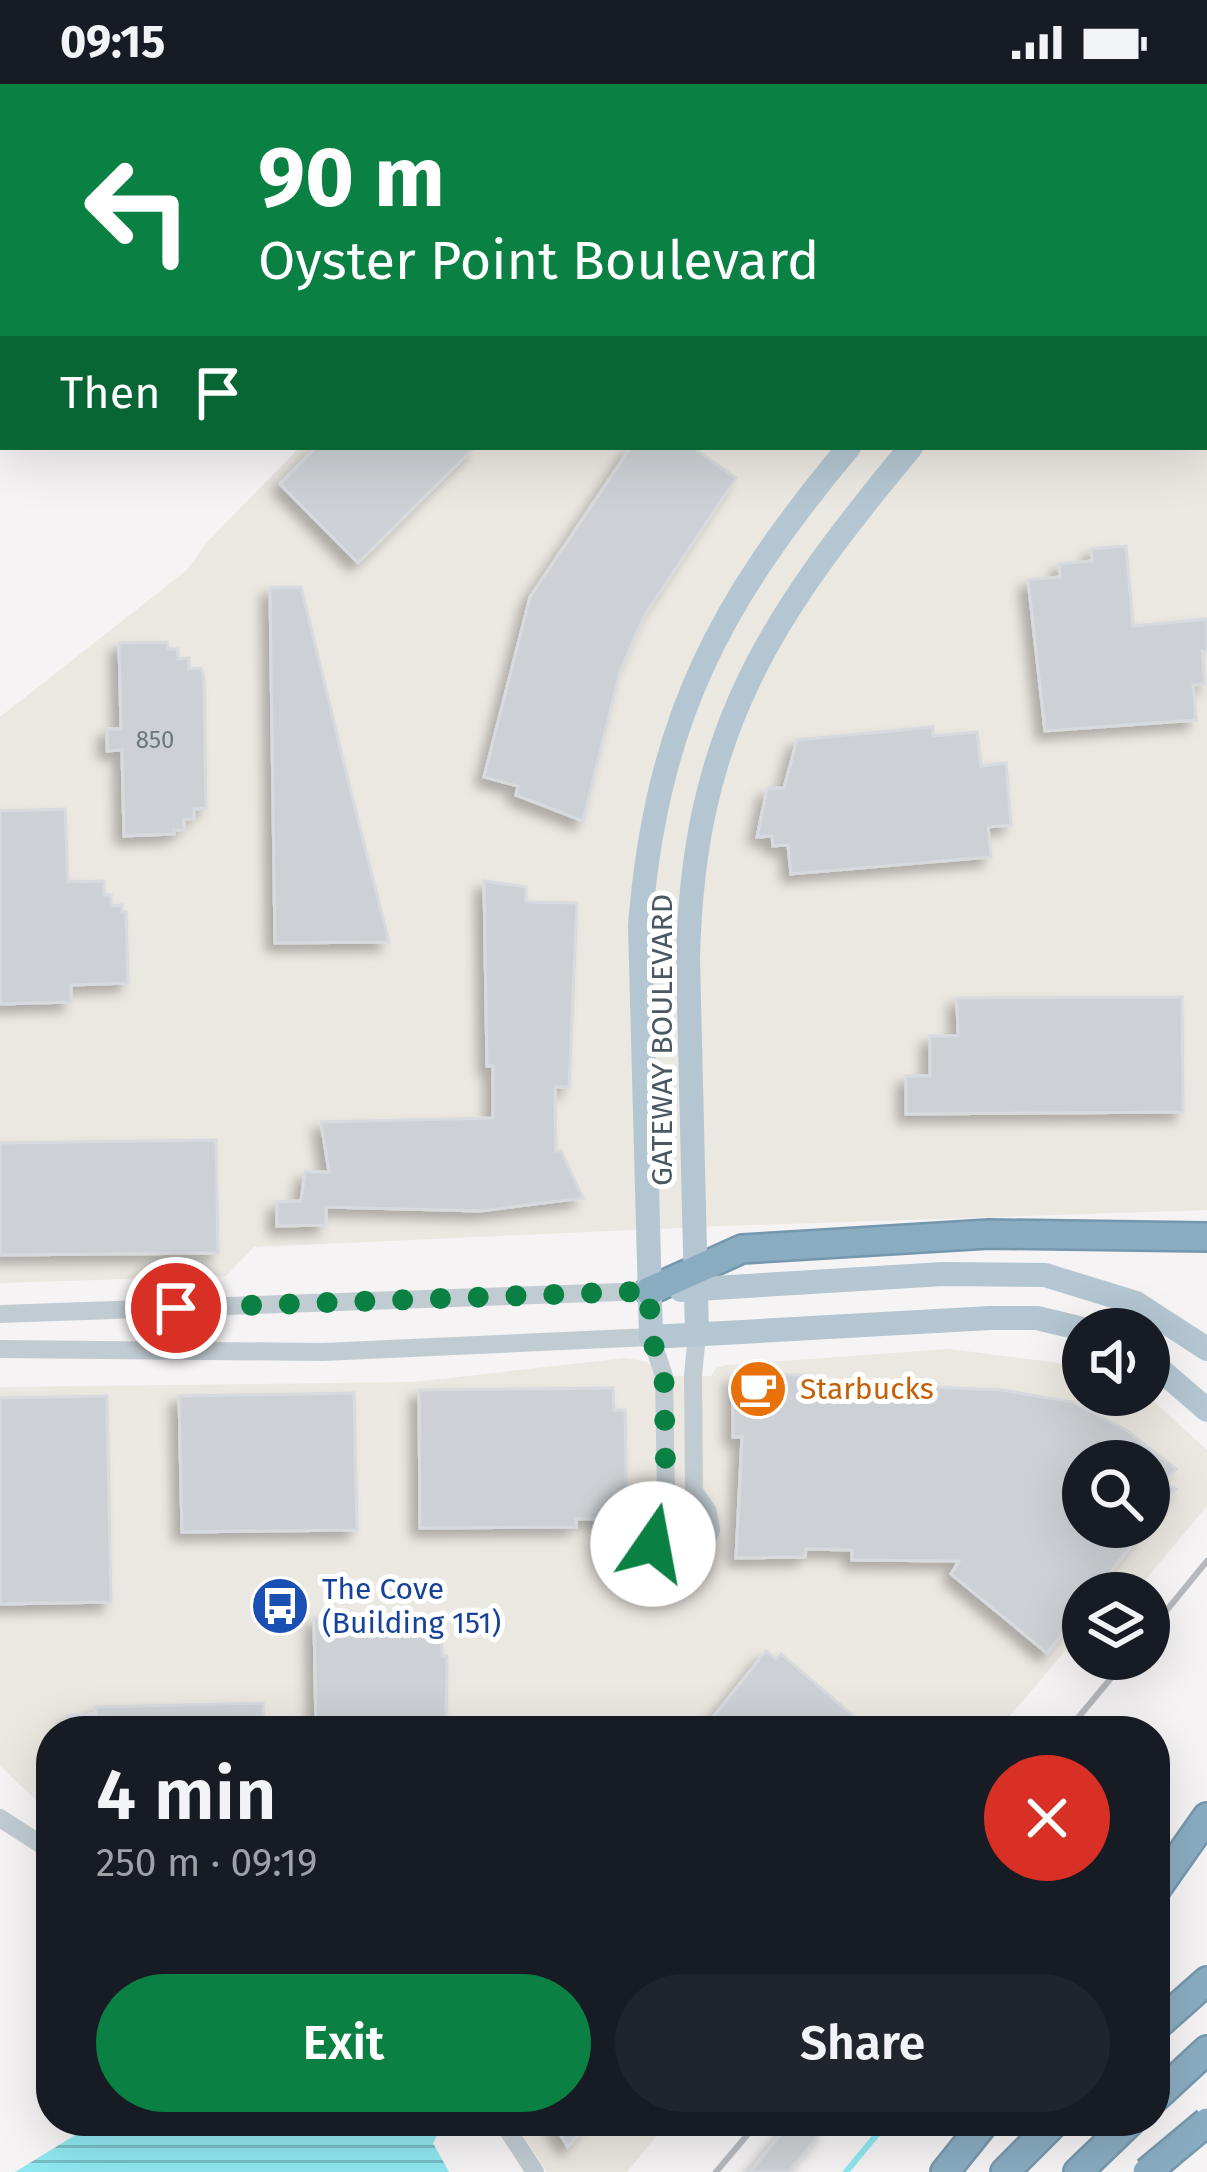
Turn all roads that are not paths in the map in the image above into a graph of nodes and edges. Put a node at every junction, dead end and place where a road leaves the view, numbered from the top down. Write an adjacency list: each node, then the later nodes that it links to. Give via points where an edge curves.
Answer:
1 (847, 450): 5 (main road, GATEWAY BOULEVARD, via 795,512 714,638 664,767 640,925)
2 (909, 450): 4 (main road, GATEWAY BOULEVARD, via 788,607 745,685 710,780 689,899)
3 (1207, 1238): 4 (highway, via 900,1237 742,1249)
4 (696, 1280): 5 (highway); 8 (main road, GATEWAY BOULEVARD); 10 (main road, via 1045,1275 1136,1303)
5 (649, 1291): 6 (street); 9 (main road, GATEWAY BOULEVARD)
6 (0, 1314)
7 (1062, 1324): 8 (main road, via 968,1318)
8 (698, 1335): 9 (main road); 14 (street)
9 (651, 1337): 11 (street, via 322,1352); 15 (street, via 664,1376)
10 (1207, 1348)
11 (0, 1349)
12 (1170, 1375): 13 (main road)
13 (1207, 1409)
14 (694, 1491): 15 (street); 15 (street, via 711,1530 698,1563 683,1571 658,1558 653,1544)
15 (666, 1496)
16 (1207, 1817): 19 (highway)
17 (0, 1818): 18 (street)
18 (36, 1841)
19 (1170, 1870)
20 (1207, 1981): 21 (highway)
21 (1170, 2014)
22 (1207, 2050): 23 (highway)
23 (1170, 2084)
24 (1207, 2104): 34 (highway)
25 (1207, 2122): 34 (highway, bridge)
26 (512, 2136): 30 (street)
27 (974, 2136): 31 (highway)
28 (1041, 2136): 32 (highway)
29 (1115, 2136): 33 (highway)
30 (535, 2172)
31 (945, 2172)
32 (1005, 2172)
33 (1078, 2172)
34 (1148, 2172)

